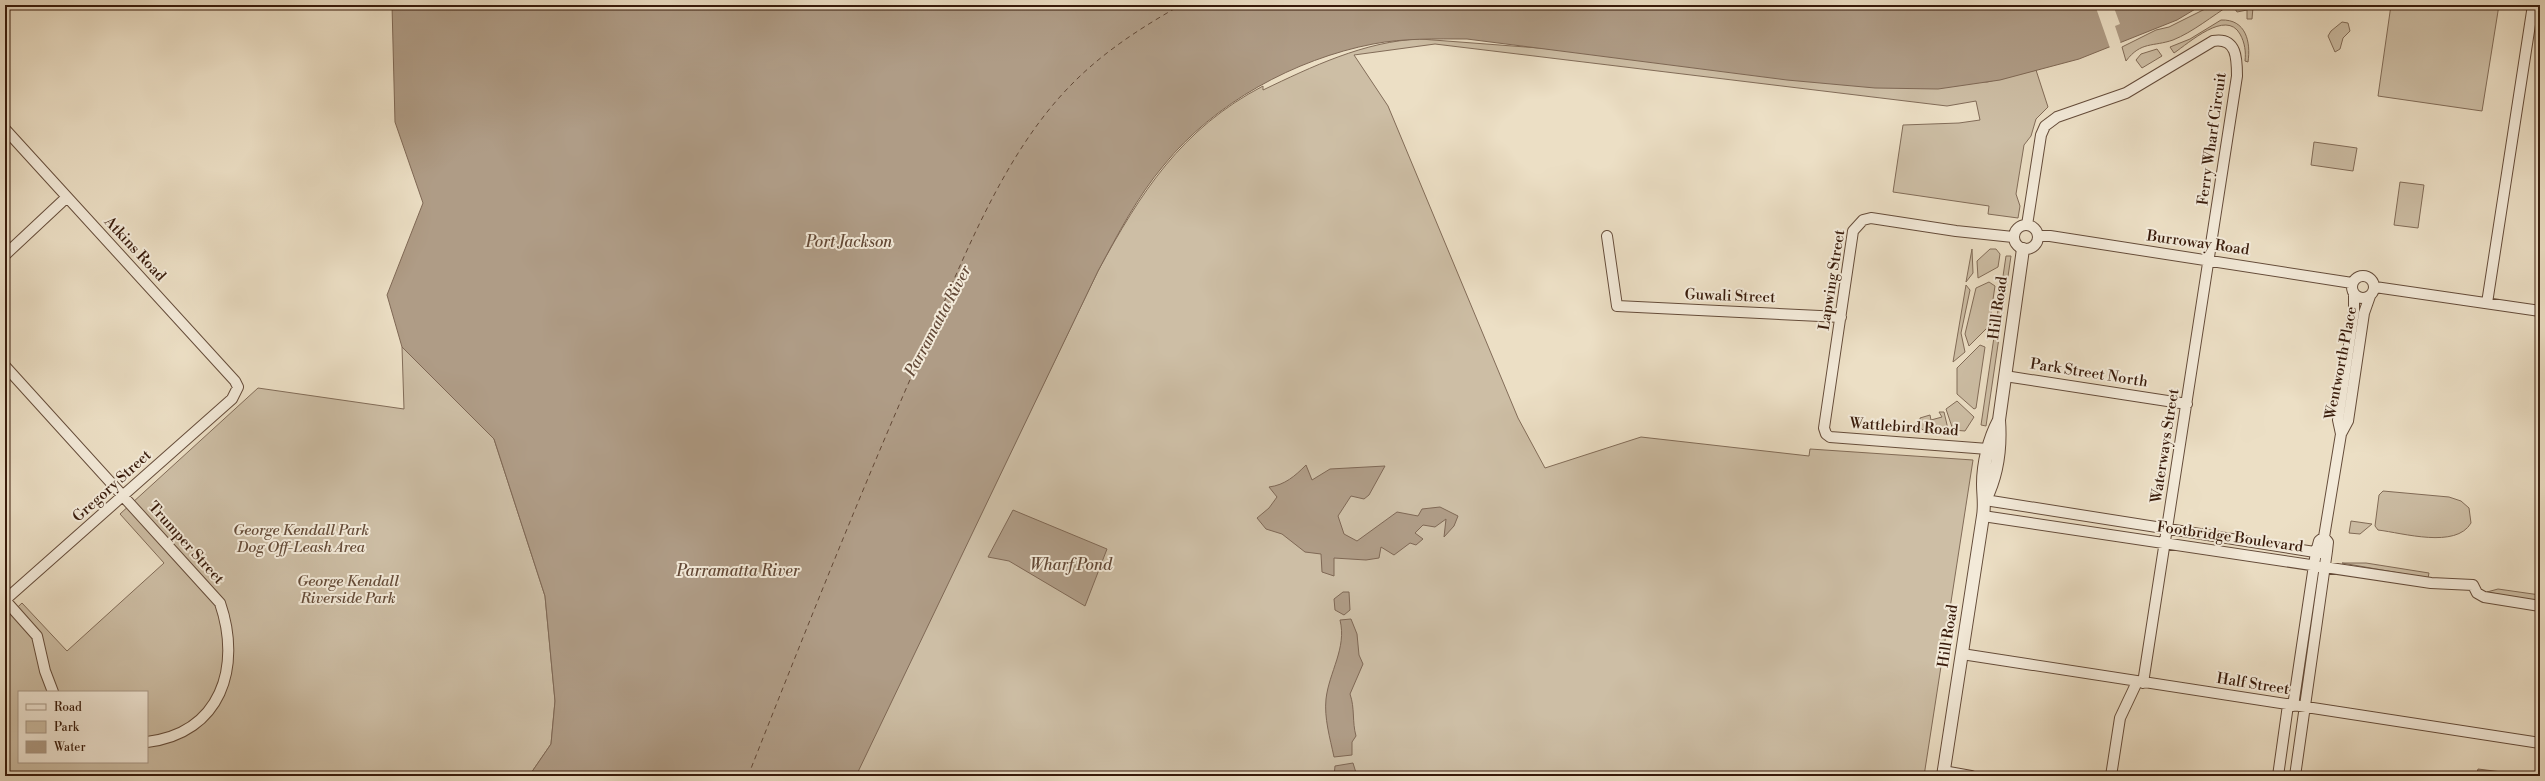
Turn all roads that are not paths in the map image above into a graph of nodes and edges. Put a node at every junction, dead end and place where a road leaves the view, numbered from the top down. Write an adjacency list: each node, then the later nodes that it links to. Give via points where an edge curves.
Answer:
1 (2533, 5): 15 (street)
2 (5, 129): 3 (street, Atkins Road)
3 (67, 197): 9 (street); 20 (street, Atkins Road, via 235,381 238,387)
4 (2027, 225): 6 (street, via 2019,227); 7 (street, via 2035,228); 10 (street, Ferry Wharf Circuit, via 2041,135 2048,122 2057,116 2126,93 2209,42 2222,40 2233,46 2236,53 2237,76)
5 (1607, 236): 17 (street, Guwali Street, via 1618,306)
6 (2014, 236): 8 (street, via 2017,246); 17 (street, Lapwing Street, via 1956,231 1871,218 1863,220 1853,231)
7 (2038, 236): 8 (street, via 2037,243 2032,248); 10 (street, Burroway Road)
8 (2023, 249): 19 (street, Hill Road)
9 (5, 255)
10 (2209, 260): 11 (street, Burroway Road); 21 (street, Waterways Street)
11 (2352, 283): 12 (street, via 2356,277 2363,275 2373,280); 13 (street)
12 (2375, 287): 14 (street); 15 (street)
13 (2354, 294): 14 (street, via 2361,298); 24 (street, Wentworth Place, via 2354,311 2338,420)
14 (2370, 296): 24 (street, Wentworth Place, via 2364,313 2348,420)
15 (2487, 303): 16 (street)
16 (2540, 311)
17 (1841, 316): 23 (street, Lapwing Street)
18 (5, 366): 26 (street, Trumper Street)
19 (2005, 376): 21 (street, Park Street North); 22 (street, Hill Road)
20 (236, 392): 26 (street, Gregory Street)
21 (2187, 404): 29 (street, Waterways Street)
22 (1999, 420): 25 (street, Hill Road, via 1990,435); 27 (street, Hill Road, via 2000,438 1993,485)
23 (1824, 428): 25 (street, Wattlebird Road, via 1830,437)
24 (2340, 434): 31 (street, Wentworth Place, via 2324,537 2319,541)
25 (1988, 449): 27 (street, Hill Road, via 1983,484)
26 (123, 497): 33 (street, Gregory Street); 40 (street, Trumper Street, via 220,603 228,626 226,674 217,698 203,717 186,731 160,741)
27 (1986, 500): 28 (street, Hill Road); 29 (street, Footbridge Boulevard)
28 (1984, 516): 30 (street, Footbridge Boulevard); 35 (street, Hill Road)
29 (2168, 529): 30 (street, Waterways Street); 31 (street, Footbridge Boulevard)
30 (2166, 543): 32 (street, Footbridge Boulevard); 36 (street, Waterways Street)
31 (2322, 553): 32 (street, Wentworth Place)
32 (2320, 566): 34 (street, Footbridge Boulevard, via 2431,583 2473,585 2477,593 2484,597); 38 (street, Wentworth Place); 39 (street)
33 (5, 600): 37 (street, via 37,636)
34 (2540, 606)
35 (1962, 654): 36 (street, Half Street); 42 (street, Hill Road)
36 (2140, 683): 38 (street, Half Street); 44 (street, Waterways Street, via 2120,718)
37 (53, 691)
38 (2291, 705): 39 (street, Half Street); 45 (street, Wentworth Place)
39 (2304, 707): 41 (street, Half Street); 46 (street)
40 (148, 742)
41 (2540, 743)
42 (1943, 774): 43 (street)
43 (1971, 776)
44 (2111, 776)
45 (2278, 776)
46 (2295, 776)

